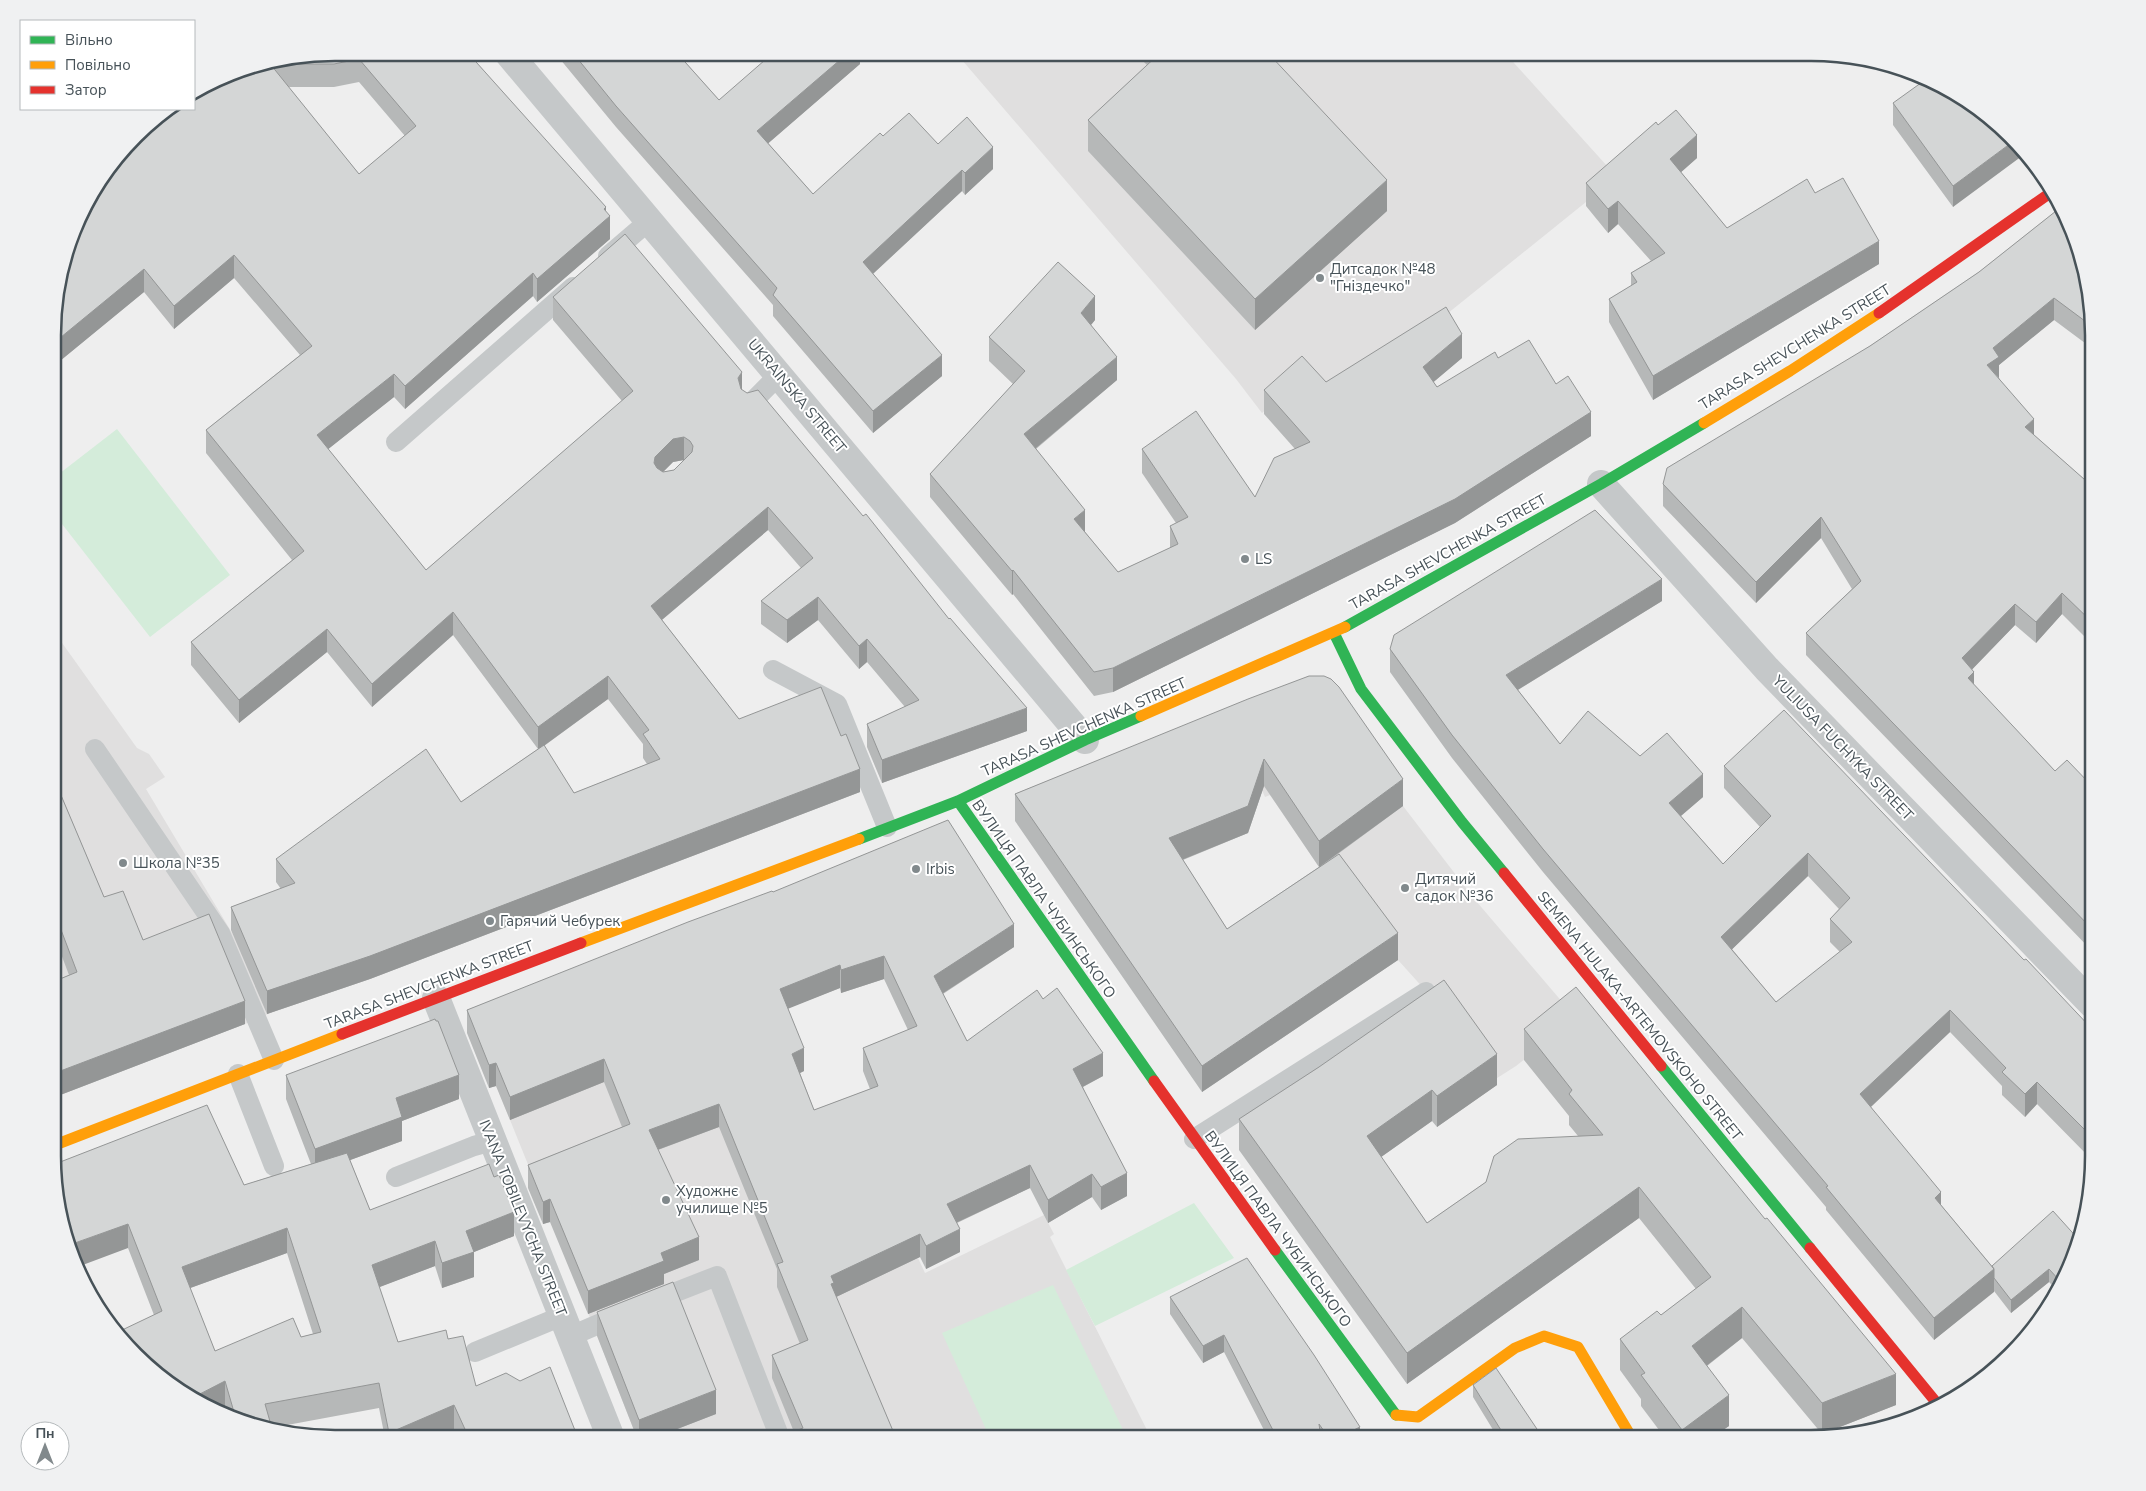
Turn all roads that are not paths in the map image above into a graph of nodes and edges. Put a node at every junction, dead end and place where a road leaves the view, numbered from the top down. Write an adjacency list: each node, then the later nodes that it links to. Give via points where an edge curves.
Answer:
1 (515, 61): 3 (street, UKRAINSKA STREET)
2 (2047, 196): 7 (street, TARASA SHEVCHENKA STREET, via 1790,371)
3 (650, 220): 4 (street, UKRAINSKA STREET); 6 (lane)
4 (779, 375): 5 (lane); 10 (street, UKRAINSKA STREET)
5 (750, 404)
6 (396, 442)
7 (1601, 484): 8 (street, TARASA SHEVCHENKA STREET); 15 (street, YULIUSA FUCHYKA STREET, via 1767,669)
8 (1334, 633): 10 (street, TARASA SHEVCHENKA STREET); 26 (street, SEMENA HULAKA-ARTEMOVSKOHO STREET, via 1361,689 1462,822)
9 (772, 670): 13 (lane, via 837,704)
10 (1085, 740): 12 (street, TARASA SHEVCHENKA STREET)
11 (95, 749): 17 (lane, via 220,933)
12 (958, 801): 13 (street, TARASA SHEVCHENKA STREET); 19 (street, ВУЛИЦЯ ПАВЛА ЧУБИНСЬКОГО)
13 (887, 827): 16 (street, TARASA SHEVCHENKA STREET)
14 (1426, 992): 19 (lane)
15 (2085, 997)
16 (436, 998): 17 (street, TARASA SHEVCHENKA STREET); 20 (street, IVANA TOBILEVYCHA STREET)
17 (274, 1060): 18 (street, TARASA SHEVCHENKA STREET)
18 (238, 1074): 21 (street, TARASA SHEVCHENKA STREET); 22 (lane)
19 (1194, 1139): 29 (street, ВУЛИЦЯ ПАВЛА ЧУБИНСЬКОГО, via 1397,1416 1418,1417 1515,1348 1544,1336 1578,1347)
20 (492, 1141): 23 (lane); 24 (street, IVANA TOBILEVYCHA STREET)
21 (61, 1143)
22 (274, 1166)
23 (396, 1177)
24 (567, 1326): 25 (lane); 27 (street, IVANA TOBILEVYCHA STREET); 28 (lane, via 593,1325 717,1276)
25 (475, 1352)
26 (1935, 1400)
27 (608, 1430)
28 (777, 1430)
29 (1627, 1430)

